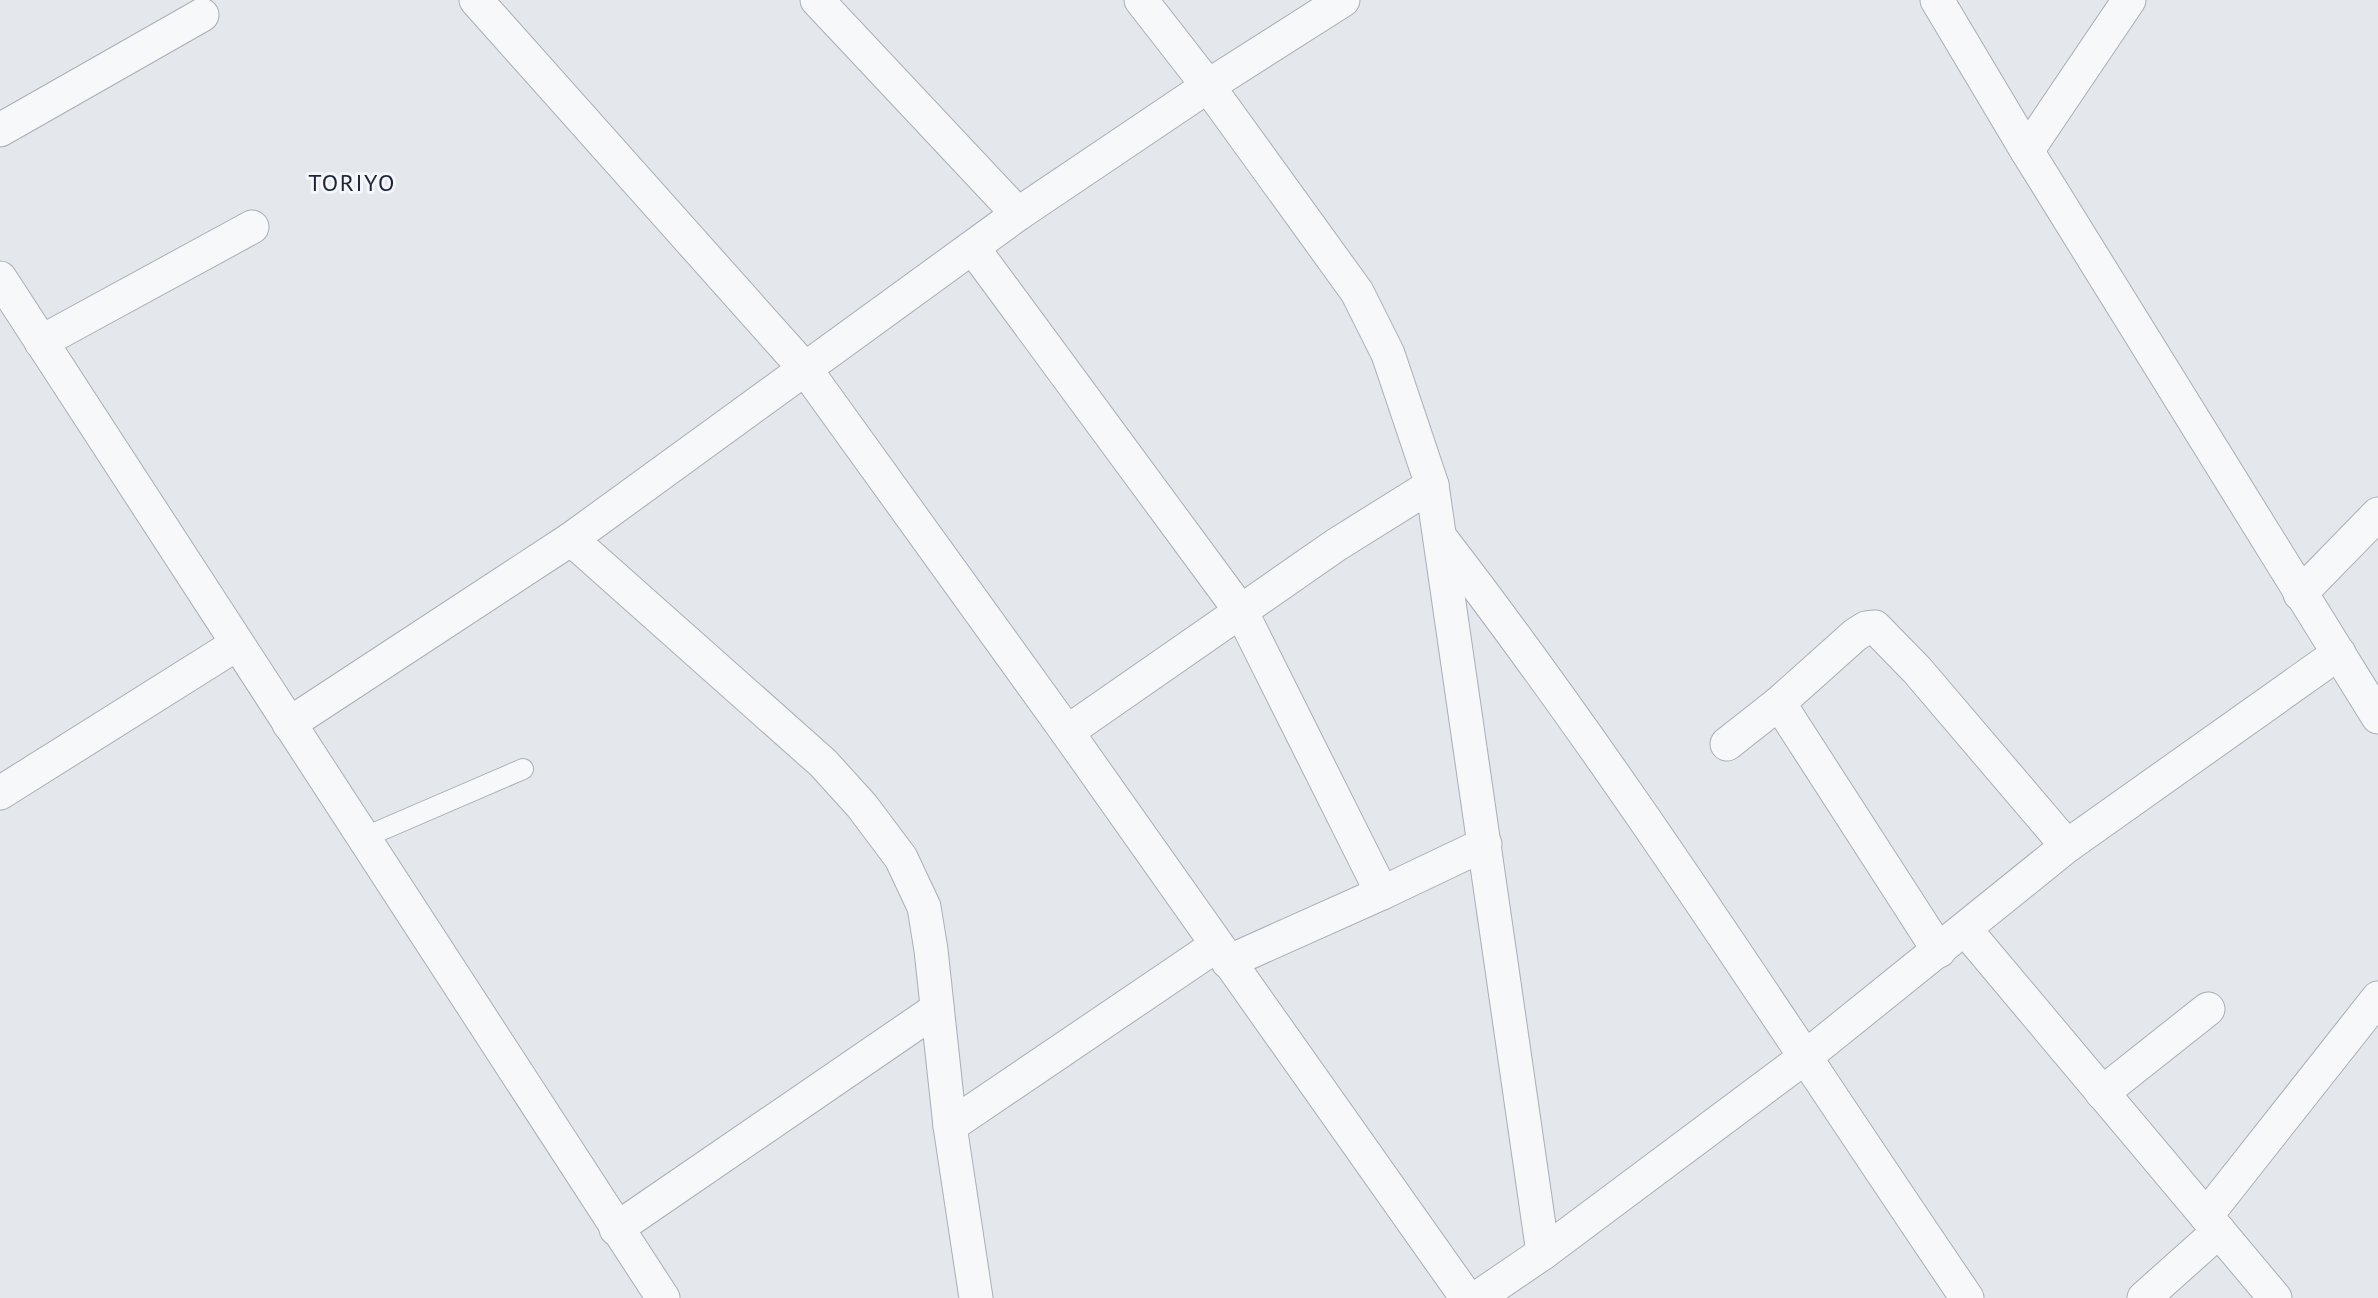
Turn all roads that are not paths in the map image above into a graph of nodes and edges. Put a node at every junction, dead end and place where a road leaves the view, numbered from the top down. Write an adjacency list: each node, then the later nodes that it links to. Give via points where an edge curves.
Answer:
1 (476, 0): 16 (street)
2 (817, 0): 11 (street)
3 (1140, 0): 8 (street)
4 (1343, 0): 8 (street)
5 (1937, 0): 10 (street)
6 (2129, 0): 10 (street)
7 (202, 15): 9 (street)
8 (1208, 86): 11 (street); 17 (street, via 1358,292 1388,354)
9 (0, 130)
10 (2027, 151): 21 (street)
11 (1018, 214): 13 (street)
12 (252, 227): 15 (street)
13 (973, 248): 16 (street); 22 (street)
14 (0, 278): 15 (street)
15 (41, 342): 23 (street)
16 (806, 370): 19 (street); 28 (street)
17 (1432, 485): 20 (street); 22 (street, via 1336,545)
18 (2378, 514): 21 (street)
19 (571, 539): 27 (street); 40 (street, via 823,763 887,836 924,907)
20 (1442, 540): 33 (street); 42 (street, via 1676,863)
21 (2300, 594): 24 (street)
22 (1242, 613): 28 (street); 35 (street)
23 (237, 644): 27 (street); 31 (street)
24 (2339, 653): 26 (street); 34 (street)
25 (1779, 703): 29 (street); 34 (street, via 1855,635 1869,627 1877,628); 37 (street)
26 (2378, 717)
27 (289, 724): 32 (street)
28 (1067, 732): 38 (street)
29 (1727, 744)
30 (523, 769): 32 (lane)
31 (0, 793)
32 (363, 838): 46 (street)
33 (1485, 844): 35 (street); 47 (street)
34 (2067, 846): 36 (street)
35 (1382, 893): 38 (street)
36 (1965, 929): 37 (street); 43 (street)
37 (1939, 951): 42 (street)
38 (1222, 953): 44 (street); 50 (street)
39 (2378, 998): 45 (street)
40 (937, 1009): 44 (street); 46 (street)
41 (2208, 1009): 43 (street)
42 (1804, 1058): 47 (street); 52 (street)
43 (2102, 1093): 45 (street)
44 (950, 1126): 49 (street)
45 (2212, 1224): 53 (street); 54 (street)
46 (616, 1229): 48 (street)
47 (1544, 1253): 51 (street)
48 (663, 1298)
49 (976, 1298)
50 (1467, 1298)
51 (1477, 1298)
52 (1966, 1298)
53 (2144, 1298)
54 (2275, 1298)

